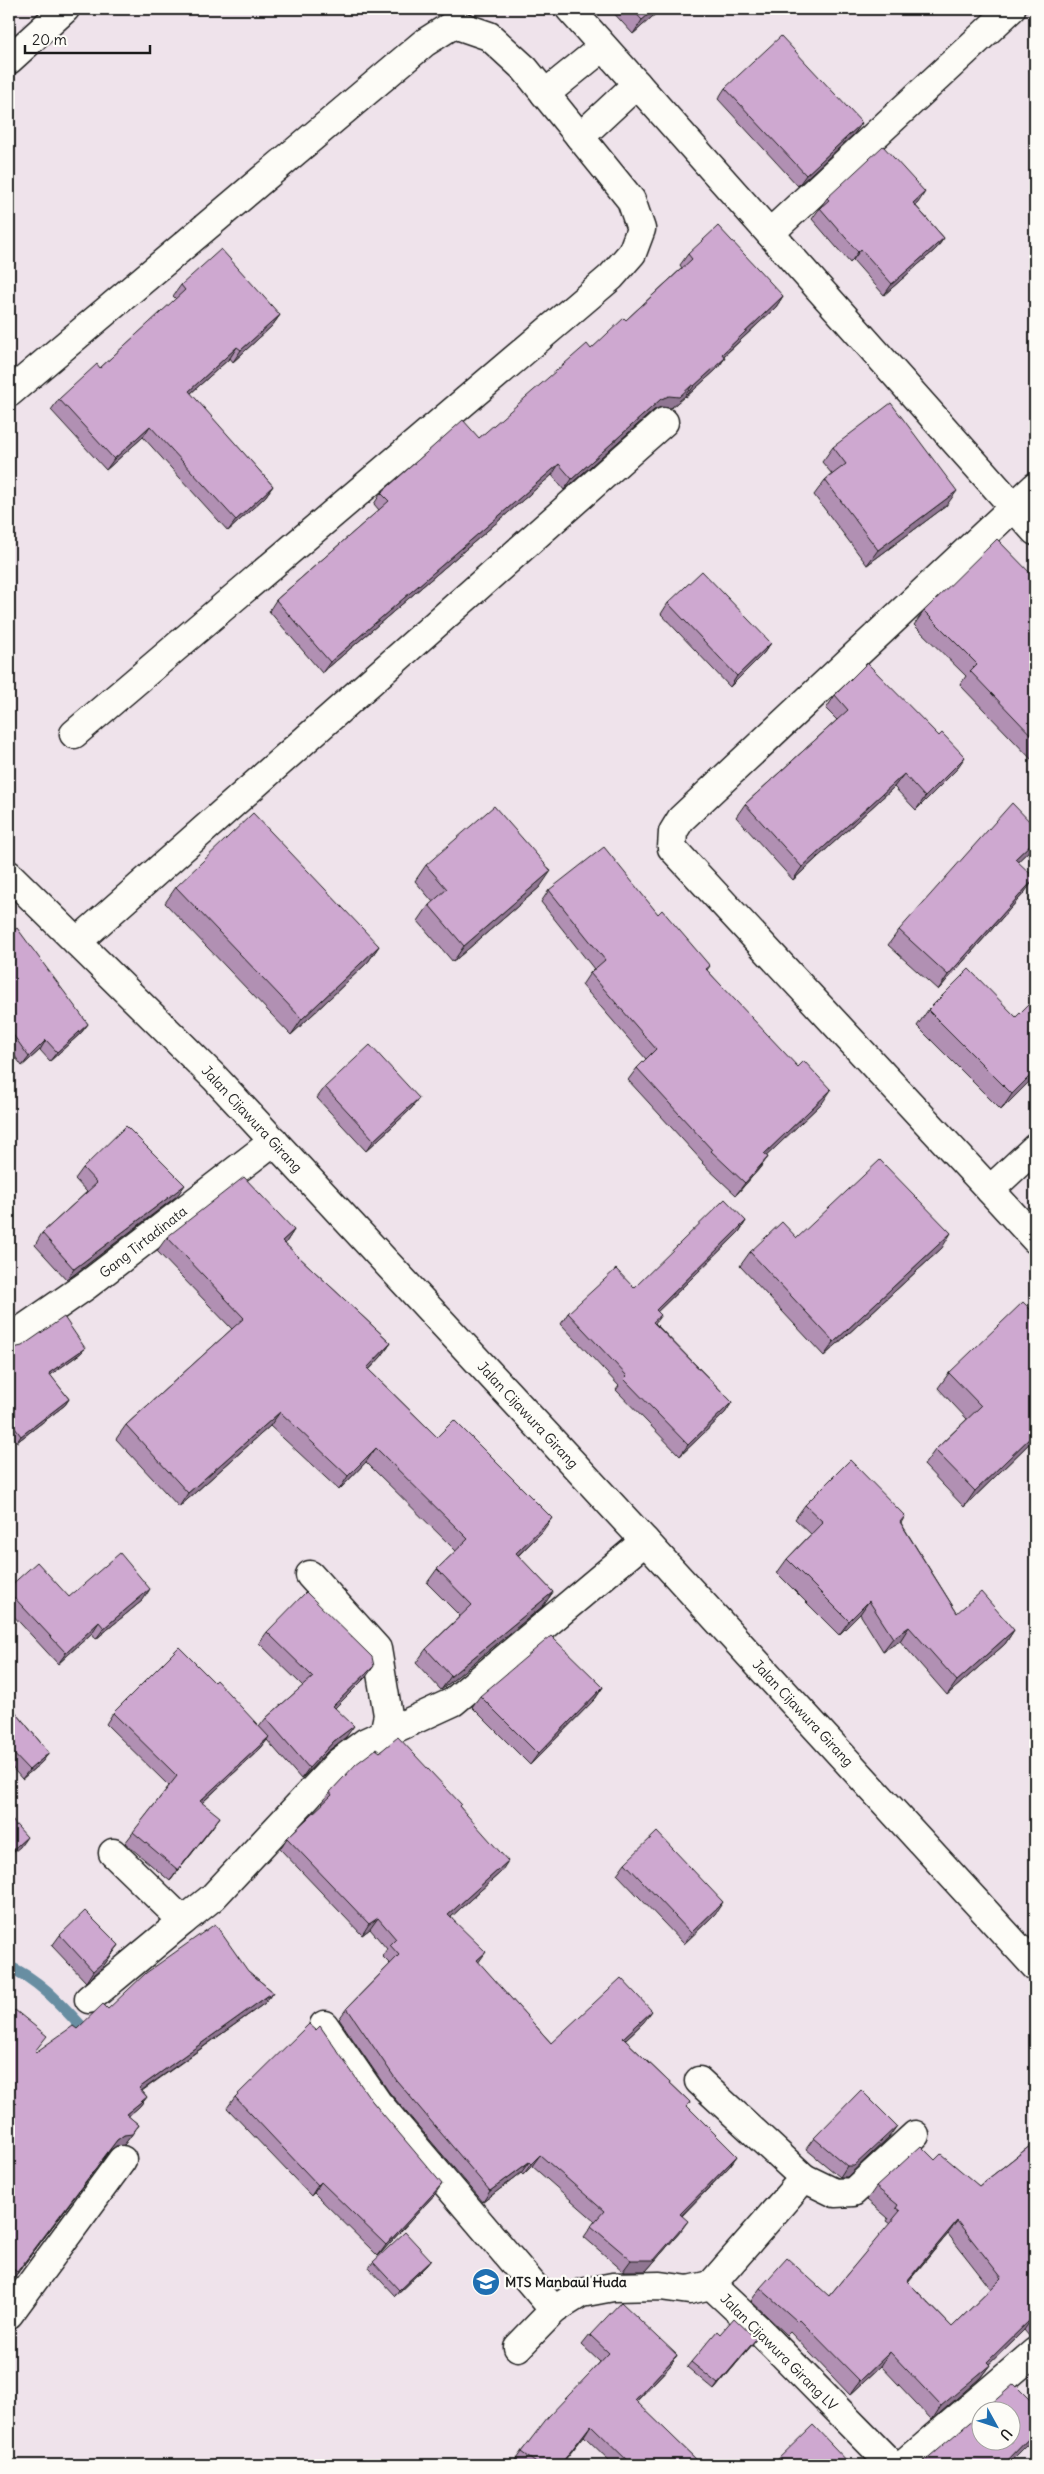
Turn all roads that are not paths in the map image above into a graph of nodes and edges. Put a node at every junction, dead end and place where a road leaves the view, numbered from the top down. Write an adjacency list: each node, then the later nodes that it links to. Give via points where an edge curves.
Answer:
1 (66, 9): 5 (street)
2 (570, 9): 4 (street)
3 (1011, 9): 9 (street)
4 (604, 46): 6 (street); 7 (street)
5 (9, 60)
6 (637, 84): 8 (street); 9 (street)
7 (545, 94): 8 (street); 10 (street, via 525,68 489,36 454,24 424,43)
8 (580, 137): 15 (street, via 631,200 640,229 632,253 603,284)
9 (770, 233): 13 (street)
10 (9, 393)
11 (664, 422): 17 (street)
12 (1035, 487): 13 (street)
13 (1013, 506): 14 (street); 20 (street, via 681,819 674,832 672,848)
14 (1035, 531)
15 (74, 734)
16 (9, 875): 17 (street, Jalan Cijawura Girang)
17 (77, 942): 18 (street, Jalan Cijawura Girang)
18 (274, 1141): 22 (street, Gang Tirtadinata, via 87,1286); 23 (street, Jalan Cijawura Girang)
19 (1035, 1148): 20 (street)
20 (990, 1190): 21 (street)
21 (1035, 1239)
22 (9, 1339)
23 (645, 1541): 25 (street, via 452,1702); 28 (street, Jalan Cijawura Girang)
24 (310, 1575): 25 (street, via 377,1649 388,1715)
25 (384, 1734): 27 (street, via 366,1742 338,1763 213,1897)
26 (113, 1854): 27 (street)
27 (183, 1921): 29 (street)
28 (1035, 1966)
29 (89, 1999)
30 (324, 2025): 36 (street, via 377,2102)
31 (699, 2081): 34 (street)
32 (915, 2135): 34 (street, via 853,2192 835,2193)
33 (122, 2160): 37 (street)
34 (804, 2178): 35 (street)
35 (711, 2285): 36 (street, Jalan Cijawura Girang LV, via 689,2290 660,2286 613,2287 581,2292); 40 (street, Jalan Cijawura Girang LV)
36 (554, 2310): 38 (street, Jalan Cijawura Girang LV)
37 (9, 2314)
38 (518, 2347)
39 (1035, 2352): 41 (street)
40 (892, 2465)
41 (903, 2465)

